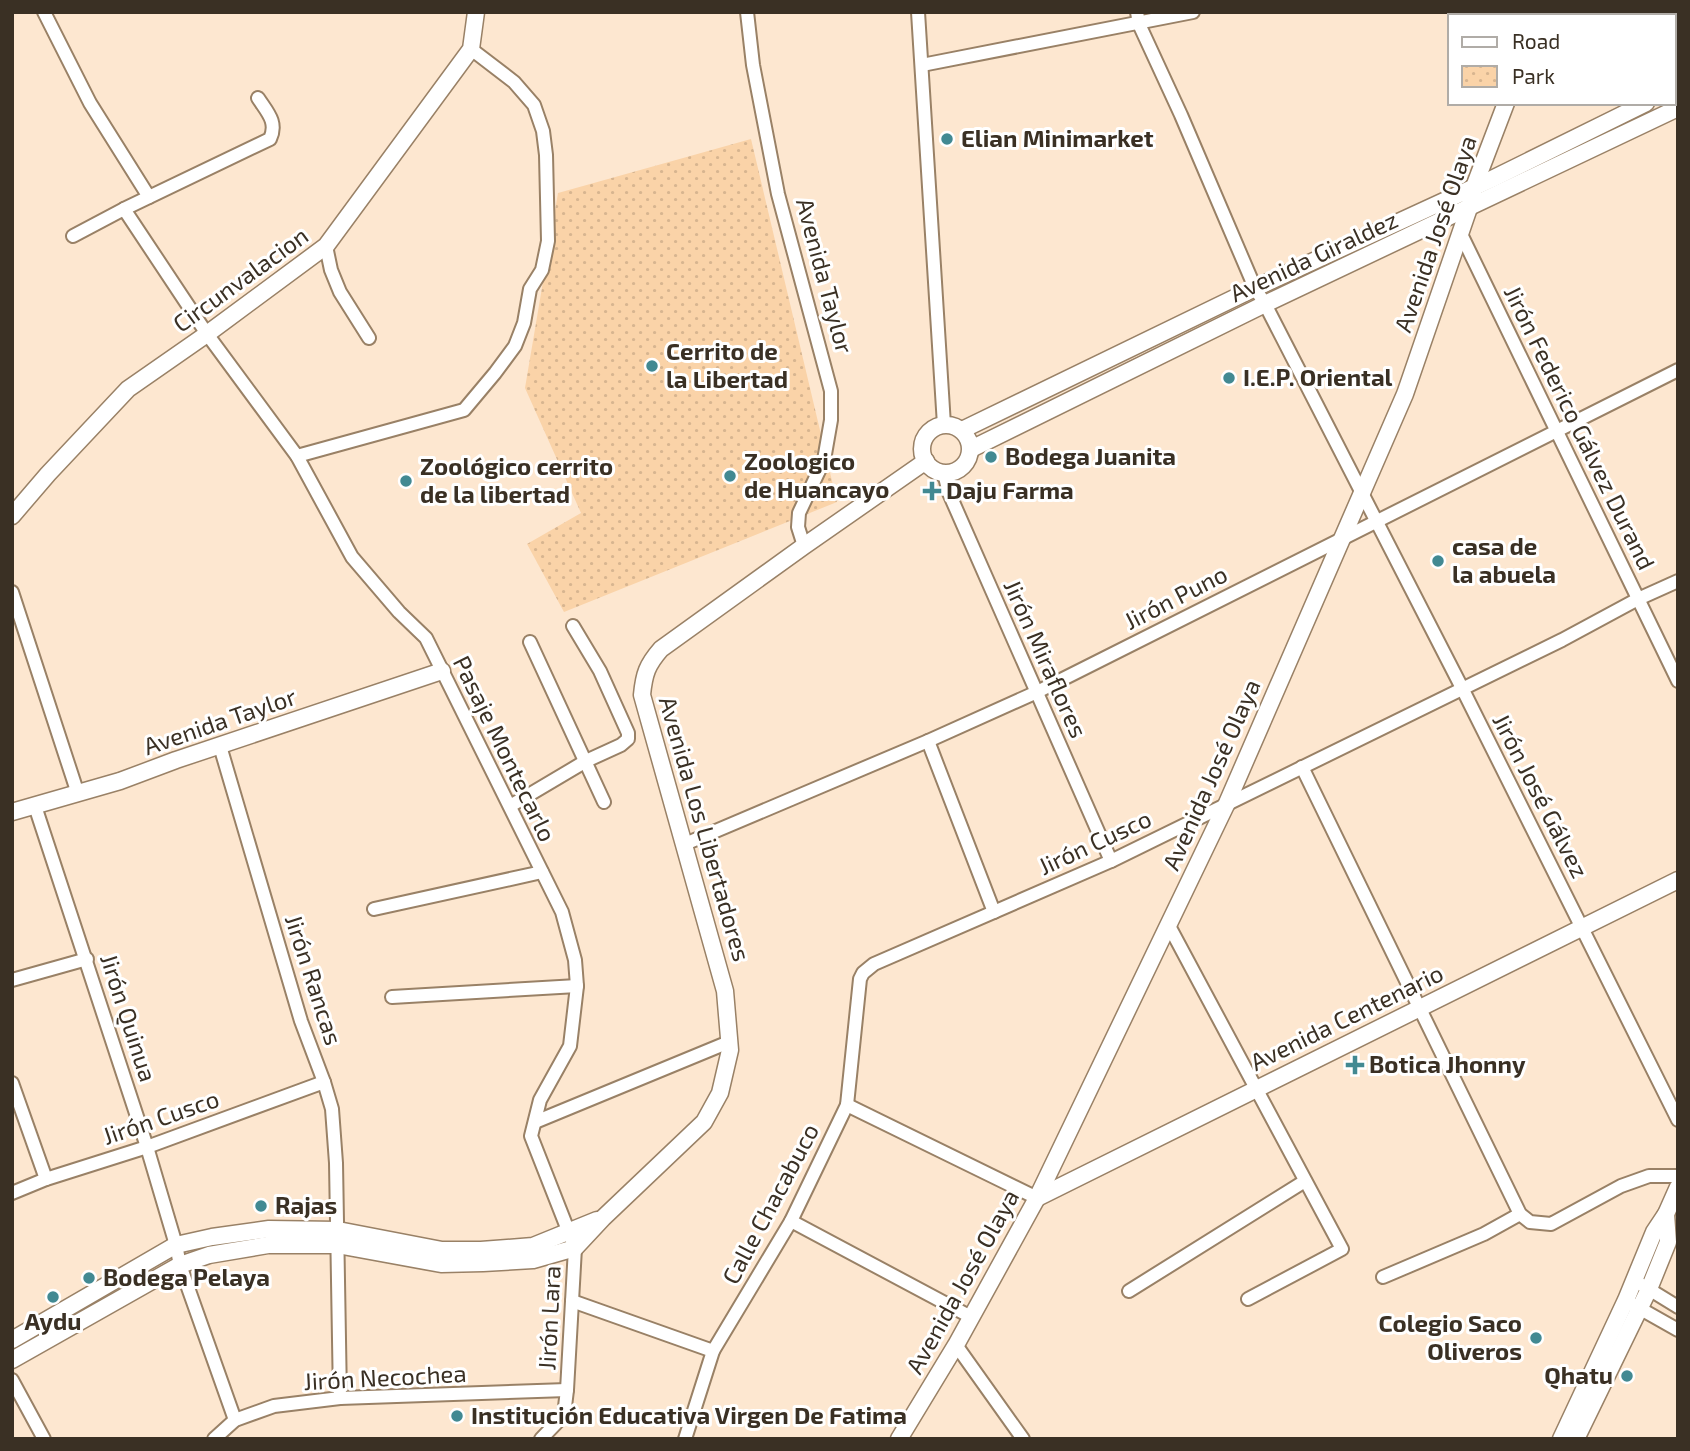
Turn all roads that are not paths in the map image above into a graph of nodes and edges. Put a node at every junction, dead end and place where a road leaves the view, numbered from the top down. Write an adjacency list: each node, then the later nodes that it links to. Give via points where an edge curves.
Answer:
1 (44, 12): 14 (street, via 90,103)
2 (476, 12): 7 (street, Circunvalacion)
3 (747, 12): 36 (street, Avenida Taylor, via 778,194 831,391 824,460 799,513)
4 (918, 12): 8 (street)
5 (1194, 12): 6 (street)
6 (1138, 18): 8 (street); 20 (street, Jirón José Gálvez)
7 (471, 49): 19 (street, Circunvalacion); 29 (street, via 534,105 543,131 548,241 515,346 464,410)
8 (922, 65): 25 (street)
9 (258, 98): 14 (street, via 273,120 275,130 270,139)
10 (1505, 105): 13 (street, Avenida José Olaya)
11 (1642, 105): 13 (street, Avenida Giraldez)
12 (1678, 108): 15 (street, Avenida Giraldez)
13 (1474, 187): 15 (street, Avenida José Olaya); 20 (street, Avenida Giraldez)
14 (149, 197): 16 (street)
15 (1469, 208): 17 (street, Avenida José Olaya); 21 (street, Avenida Giraldez)
16 (124, 209): 18 (street); 22 (street, Pasaje Montecarlo)
17 (1460, 232): 27 (street, Jirón Federico Gálvez Durand); 32 (street, Avenida José Olaya, via 1405,394)
18 (73, 236)
19 (326, 246): 22 (street, Circunvalacion); 23 (street, via 340,292)
20 (1255, 288): 21 (street, Jirón José Gálvez); 26 (street, Avenida Giraldez)
21 (1265, 304): 28 (street, Avenida Giraldez); 32 (street, Jirón José Gálvez)
22 (207, 334): 29 (street, Pasaje Montecarlo); 33 (street, Circunvalacion, via 128,389)
23 (369, 338)
24 (1678, 370): 27 (street, Jirón Puno)
25 (944, 425): 26 (street); 30 (street, via 926,436 922,451)
26 (962, 430): 28 (street)
27 (1557, 430): 34 (street, Jirón Puno); 39 (street, Jirón Federico Gálvez Durand)
28 (971, 449): 31 (street, via 963,467)
29 (297, 456): 42 (street, Pasaje Montecarlo, via 352,557 426,638)
30 (926, 461): 31 (street); 36 (street, Avenida Los Libertadores)
31 (944, 473): 45 (street, Jirón Miraflores)
32 (1362, 493): 34 (street, Jirón José Gálvez); 35 (street, Avenida José Olaya)
33 (12, 516)
34 (1377, 521): 35 (street, Jirón Puno); 44 (street, Jirón José Gálvez)
35 (1342, 538): 45 (street, Jirón Puno); 52 (street, Avenida José Olaya)
36 (804, 546): 56 (street, Avenida Los Libertadores, via 662,649 645,673 642,695)
37 (1678, 581): 39 (street, Jirón Cusco)
38 (12, 592): 50 (street)
39 (1638, 599): 43 (street, Jirón Federico Gálvez Durand); 44 (street, Jirón Cusco)
40 (572, 626): 48 (street, via 600,671 628,733 621,745)
41 (530, 642): 48 (street)
42 (442, 671): 47 (street, Avenida Taylor); 54 (street, Pasaje Montecarlo)
43 (1678, 681)
44 (1462, 688): 49 (street, Jirón Cusco); 63 (street, Jirón José Gálvez)
45 (1037, 692): 46 (street, Jirón Puno); 57 (street, Jirón Miraflores)
46 (928, 741): 56 (street, Jirón Puno); 61 (street)
47 (220, 746): 50 (street, Avenida Taylor); 71 (street, Jirón Rancas, via 301,1021)
48 (586, 761): 51 (street); 54 (street)
49 (1302, 767): 52 (street, Jirón Cusco); 69 (street)
50 (78, 794): 53 (street, Avenida Taylor)
51 (604, 802)
52 (1227, 803): 57 (street, Jirón Cusco); 62 (street, Avenida José Olaya)
53 (35, 806): 55 (street, Avenida Taylor); 64 (street, Jirón Quinua)
54 (509, 806): 58 (street, Pasaje Montecarlo)
55 (12, 812)
56 (685, 844): 70 (street, Avenida Los Libertadores, via 725,991)
57 (1111, 861): 61 (street, Jirón Cusco)
58 (542, 872): 60 (street); 67 (street, Pasaje Montecarlo, via 562,912)
59 (1678, 880): 63 (street, Avenida Centenario)
60 (374, 909)
61 (994, 912): 65 (street, Jirón Cusco, via 874,964)
62 (1168, 924): 73 (street); 83 (street, Avenida José Olaya)
63 (1581, 927): 69 (street, Avenida Centenario); 75 (street, Jirón José Gálvez)
64 (87, 959): 66 (street); 77 (street, Jirón Quinua)
65 (860, 979): 74 (street, Calle Chacabuco)
66 (12, 980)
67 (577, 986): 68 (street); 76 (street, Pasaje Montecarlo, via 570,1046 540,1100)
68 (392, 998)
69 (1419, 1007): 73 (street, Avenida Centenario); 84 (street)
70 (729, 1041): 76 (street); 88 (street, Avenida Los Libertadores, via 720,1093 704,1122 603,1218)
71 (324, 1082): 77 (street, Jirón Cusco); 87 (street, Jirón Rancas, via 332,1109)
72 (12, 1083): 79 (street)
73 (1256, 1088): 80 (street); 83 (street, Avenida Centenario)
74 (847, 1105): 83 (street); 86 (street, Calle Chacabuco)
75 (1678, 1120)
76 (535, 1122): 88 (street, Pasaje Montecarlo, via 531,1136)
77 (147, 1147): 79 (street, Jirón Cusco); 89 (street, Jirón Quinua)
78 (1678, 1176): 84 (street, via 1649,1176 1620,1186 1551,1224 1530,1222)
79 (46, 1179): 82 (street, Jirón Cusco)
80 (1305, 1181): 94 (street); 95 (street, via 1342,1250)
81 (1678, 1187): 85 (street)
82 (12, 1193)
83 (1037, 1198): 99 (street, Avenida José Olaya)
84 (1520, 1214): 91 (street)
85 (1671, 1214): 92 (street, via 1654,1232); 93 (street, via 1668,1242)
86 (791, 1221): 99 (street); 103 (street, Calle Chacabuco)
87 (337, 1238): 88 (street, Avenida Los Libertadores, via 442,1250); 89 (street, Avenida Los Libertadores, via 269,1229); 90 (street, Avenida Los Libertadores, via 209,1255); 108 (street, Jirón Rancas)
88 (572, 1240): 96 (street, Jirón Lara)
89 (176, 1245): 90 (street, Jirón Quinua); 101 (street, Avenida Los Libertadores)
90 (180, 1265): 104 (street, Avenida Los Libertadores); 109 (street)
91 (1383, 1278)
92 (1634, 1280): 93 (street); 97 (street)
93 (1649, 1289): 97 (street); 98 (street)
94 (1129, 1291)
95 (1248, 1299)
96 (572, 1301): 103 (street); 107 (street, Jirón Lara)
97 (1632, 1304): 100 (street); 105 (street)
98 (1678, 1307)
99 (971, 1317): 102 (street, Avenida José Olaya)
100 (1678, 1330)
101 (12, 1340)
102 (956, 1345): 114 (street, Avenida José Olaya); 115 (street)
103 (713, 1351): 113 (street, Calle Chacabuco)
104 (12, 1360)
105 (1597, 1378): 116 (street); 117 (street)
106 (12, 1380): 110 (street)
107 (567, 1390): 108 (street, Jirón Necochea); 112 (street, Jirón Lara, via 564,1415)
108 (340, 1398): 109 (street, Jirón Necochea, via 274,1406)
109 (235, 1420): 111 (street, Jirón Necochea)
110 (44, 1439)
111 (214, 1439)
112 (541, 1439)
113 (685, 1439)
114 (899, 1439)
115 (1023, 1439)
116 (1561, 1439)
117 (1576, 1439)

